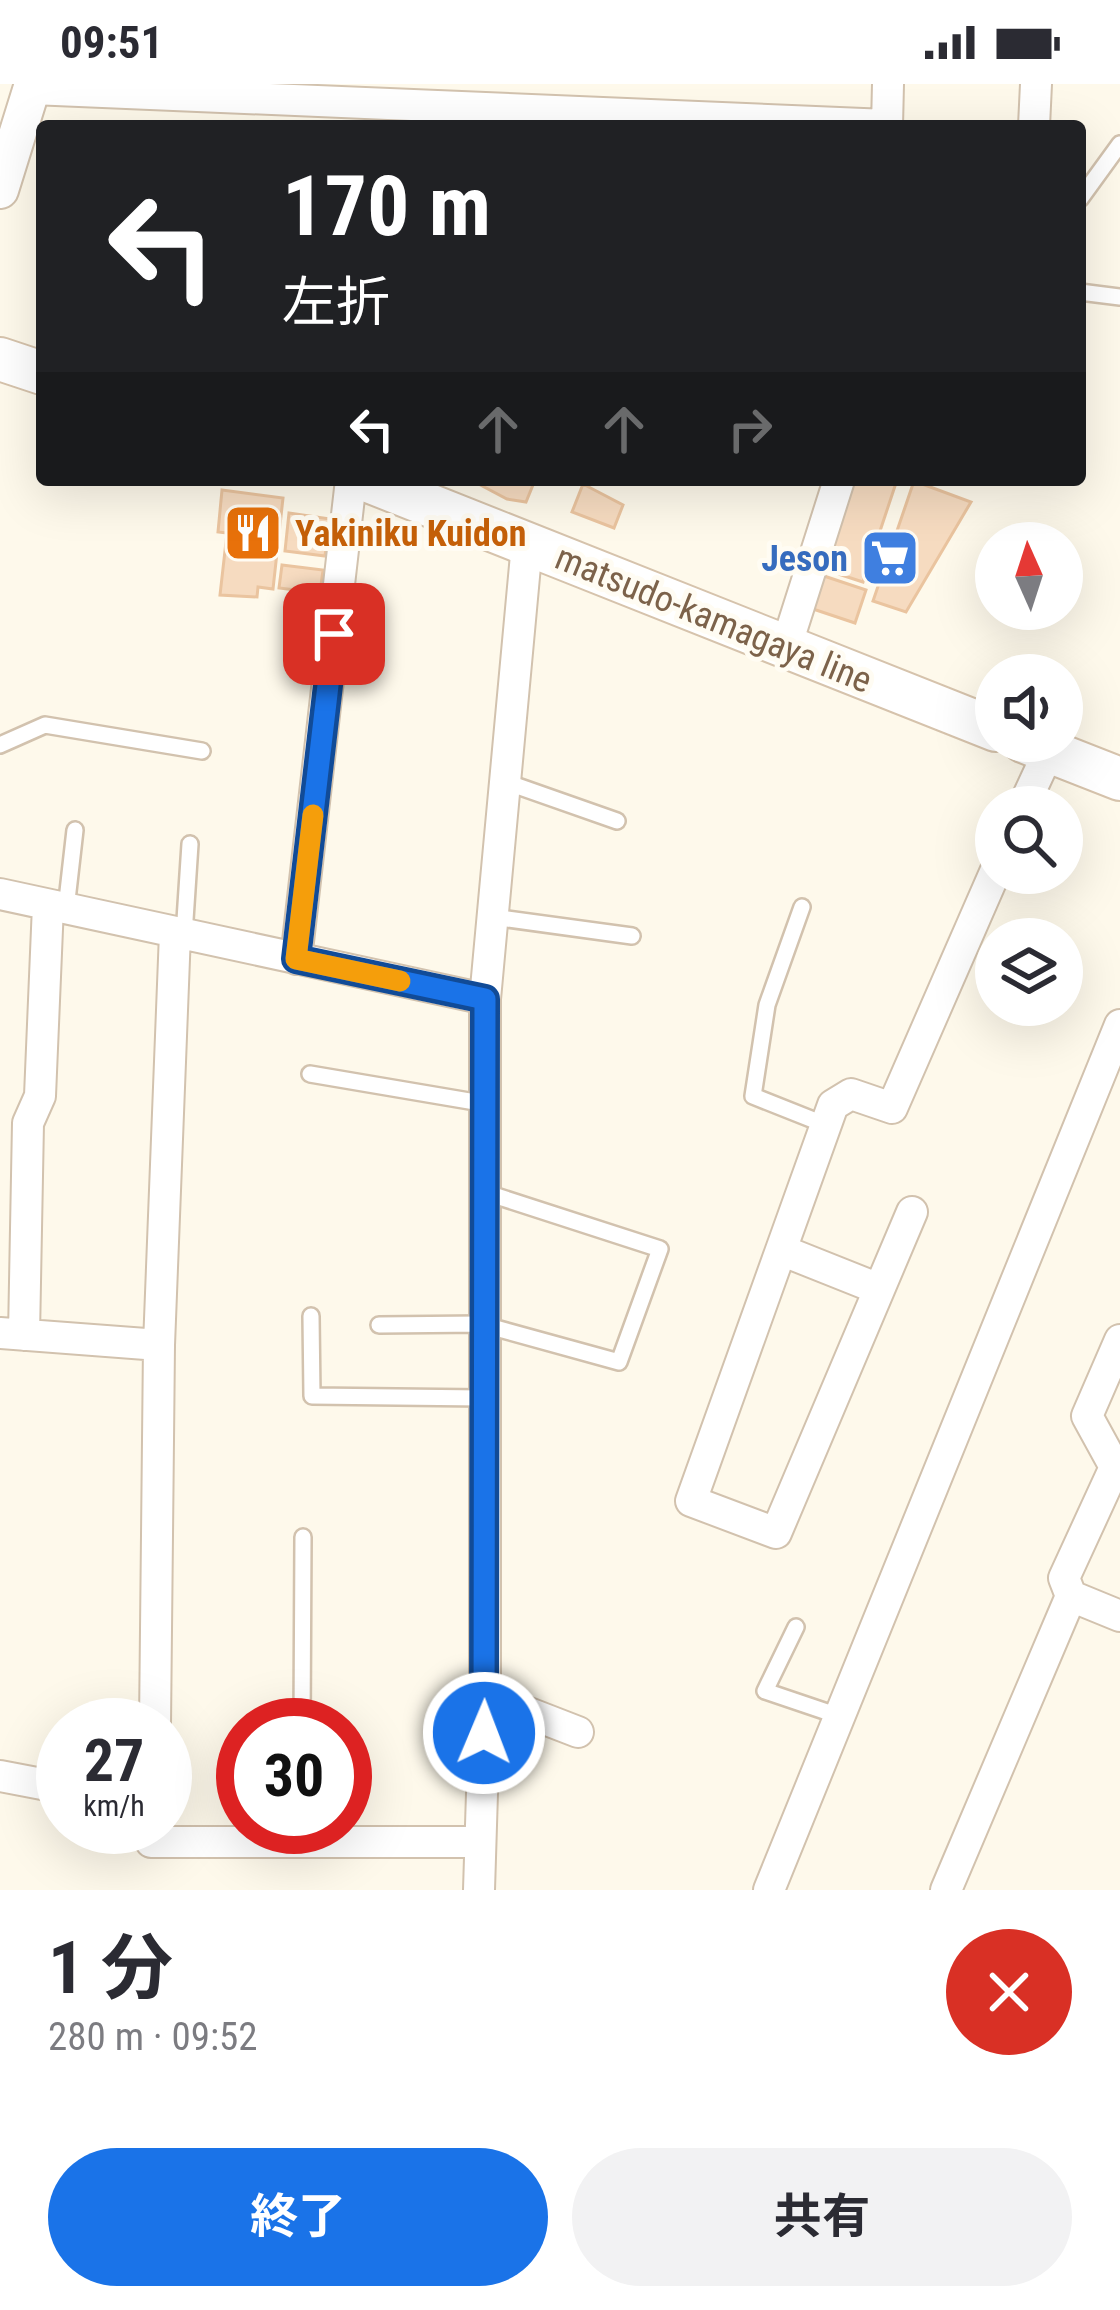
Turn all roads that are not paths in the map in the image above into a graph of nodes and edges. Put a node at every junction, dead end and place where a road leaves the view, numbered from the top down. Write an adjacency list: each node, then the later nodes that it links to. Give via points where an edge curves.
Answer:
1 (649, 84): 5 (street)
2 (888, 84): 7 (street)
3 (1036, 84): 8 (street)
4 (33, 86): 5 (street); 10 (street)
5 (648, 116): 6 (street)
6 (744, 120)
7 (887, 120)
8 (1034, 120)
9 (1120, 144): 11 (lane)
10 (0, 190)
11 (1086, 191)
12 (1086, 293): 13 (lane)
13 (1120, 298)
14 (0, 359): 15 (main road)
15 (36, 371)
16 (350, 486): 37 (street)
17 (381, 486): 19 (main road, matsudo-kamagaya line)
18 (837, 486): 20 (street)
19 (527, 544): 20 (main road, matsudo-kamagaya line); 26 (street)
20 (786, 647): 21 (main road, matsudo-kamagaya line)
21 (975, 722)
22 (0, 745): 23 (lane, via 45,725)
23 (202, 751)
24 (1077, 762): 25 (main road)
25 (1120, 779)
26 (506, 782): 27 (lane); 34 (street)
27 (617, 821)
28 (75, 830): 32 (lane)
29 (190, 844): 35 (lane)
30 (0, 893): 32 (street)
31 (986, 894): 42 (street, via 892,1108 851,1094 833,1105)
32 (57, 907): 35 (street); 50 (street, via 40,1096 28,1123)
33 (802, 908): 42 (lane, via 767,1005 753,1096)
34 (493, 917): 36 (lane); 38 (street)
35 (180, 934): 37 (street); 52 (street)
36 (632, 936)
37 (296, 959): 38 (street)
38 (485, 999): 41 (street)
39 (1120, 1025): 61 (street)
40 (310, 1074): 41 (lane)
41 (481, 1103): 43 (street)
42 (826, 1125): 45 (street)
43 (484, 1192): 48 (street); 48 (lane, via 660,1249 619,1362)
44 (912, 1212): 46 (street)
45 (781, 1250): 46 (street); 46 (street, via 691,1501 776,1532)
46 (879, 1289)
47 (311, 1316): 53 (lane, via 312,1396)
48 (481, 1324): 49 (lane); 53 (street)
49 (379, 1325)
50 (12, 1334): 52 (street)
51 (1120, 1340): 55 (street, via 1088,1416 1114,1467 1064,1578)
52 (159, 1345): 59 (street)
53 (482, 1398): 58 (street)
54 (303, 1537): 60 (lane)
55 (1072, 1596): 56 (street); 69 (street)
56 (1120, 1616)
57 (796, 1627): 61 (lane, via 765,1691)
58 (485, 1696): 62 (street); 66 (street)
59 (154, 1698)
60 (302, 1698)
61 (839, 1716): 68 (street)
62 (578, 1732)
63 (0, 1776): 64 (street)
64 (36, 1783)
65 (372, 1838): 66 (street)
66 (479, 1843): 67 (street)
67 (479, 1890)
68 (770, 1890)
69 (946, 1890)

